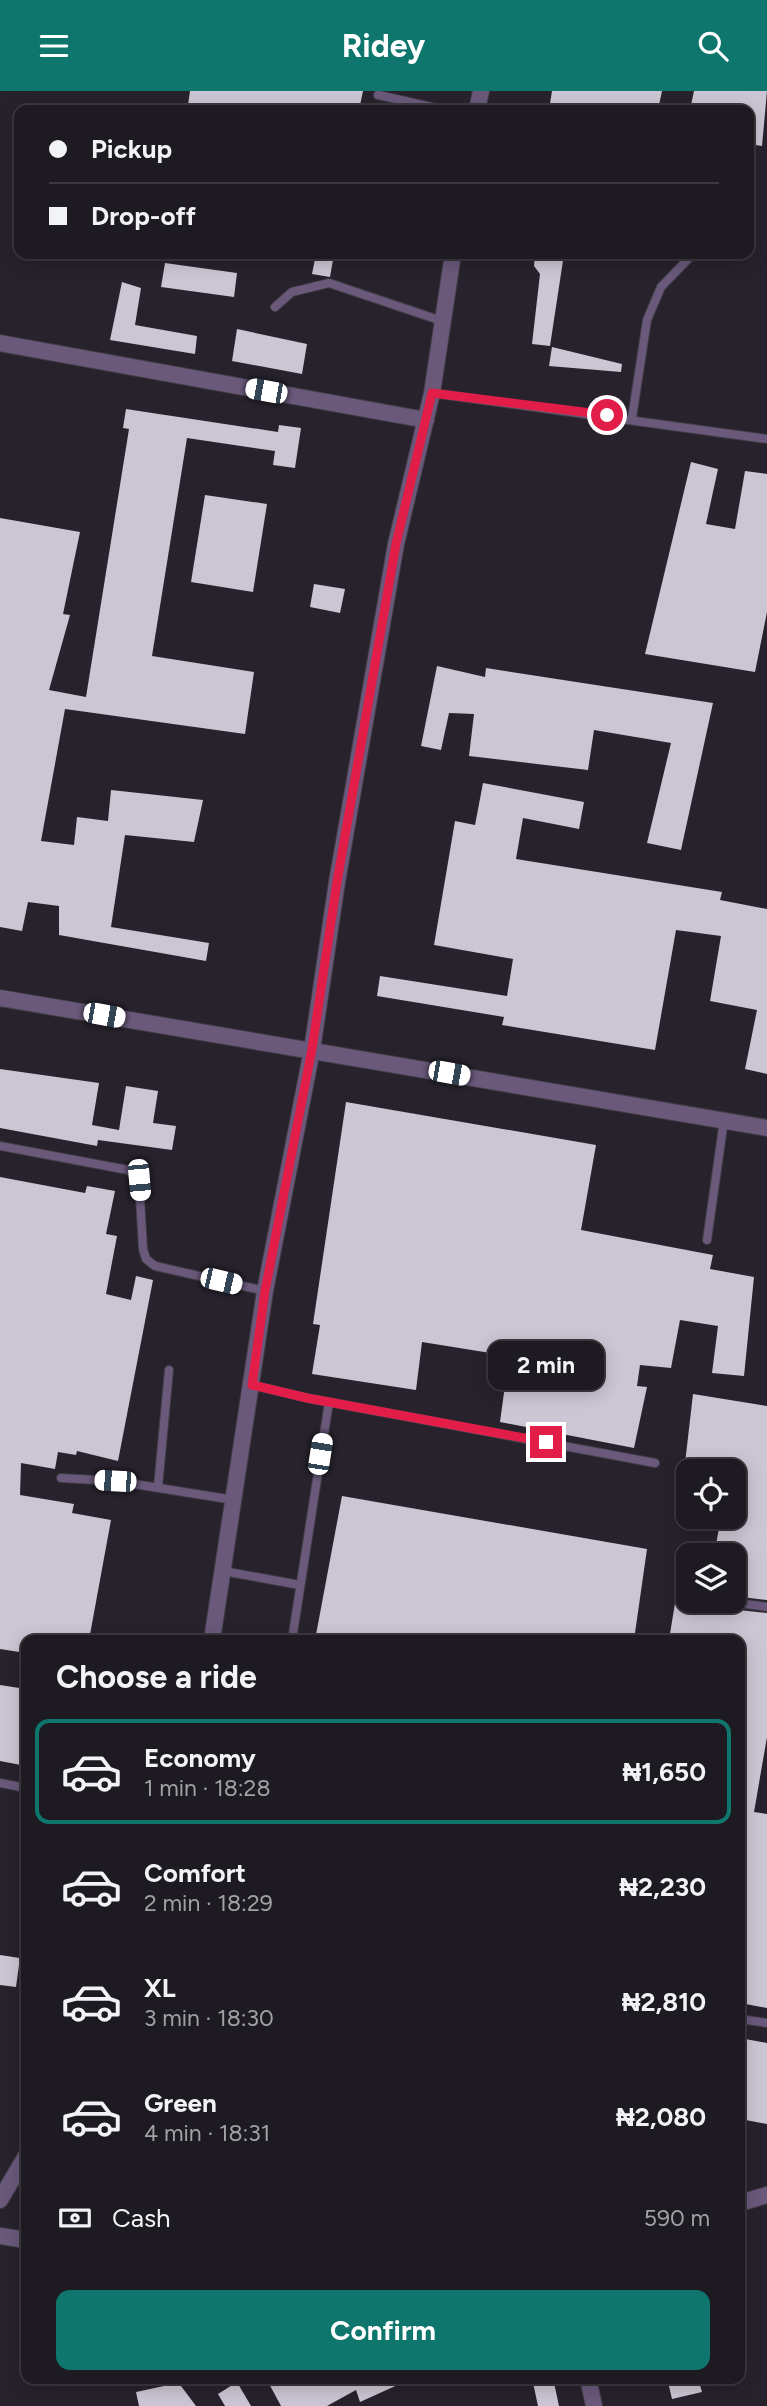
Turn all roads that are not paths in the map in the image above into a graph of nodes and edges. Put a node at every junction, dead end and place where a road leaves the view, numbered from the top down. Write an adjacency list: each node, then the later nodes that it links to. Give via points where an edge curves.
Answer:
1 (378, 95): 2 (lane)
2 (423, 105)
3 (452, 259): 6 (street)
4 (688, 259): 9 (lane, via 661,287 647,320)
5 (275, 307): 6 (lane, via 292,292 329,283)
6 (442, 321): 8 (street)
7 (0, 343): 10 (street)
8 (432, 393): 9 (lane); 10 (street)
9 (632, 418): 11 (lane)
10 (426, 420): 13 (street, via 396,544)
11 (767, 439)
12 (0, 998): 13 (street)
13 (312, 1049): 14 (street); 18 (street)
14 (724, 1120): 15 (street); 17 (lane)
15 (767, 1128)
16 (0, 1146): 18 (lane, via 128,1170 139,1180 146,1259 155,1266)
17 (707, 1240)
18 (265, 1291): 20 (street)
19 (169, 1370): 24 (lane)
20 (252, 1385): 21 (lane); 25 (street)
21 (329, 1402): 22 (lane); 27 (lane)
22 (655, 1463)
23 (61, 1478): 24 (lane)
24 (159, 1487): 25 (lane)
25 (234, 1500): 26 (street)
26 (223, 1571): 27 (lane); 30 (street)
27 (300, 1585): 31 (lane)
28 (746, 1604): 29 (lane)
29 (767, 1607)
30 (213, 1635)
31 (293, 1635)
32 (0, 1783): 33 (lane)
33 (21, 1787)
34 (745, 2020): 35 (lane)
35 (767, 2024)
36 (21, 2164): 38 (street)
37 (767, 2195): 39 (street)
38 (0, 2200)
39 (745, 2202)
40 (0, 2236): 41 (street)
41 (21, 2239)
42 (589, 2384): 43 (street)
43 (594, 2406)

